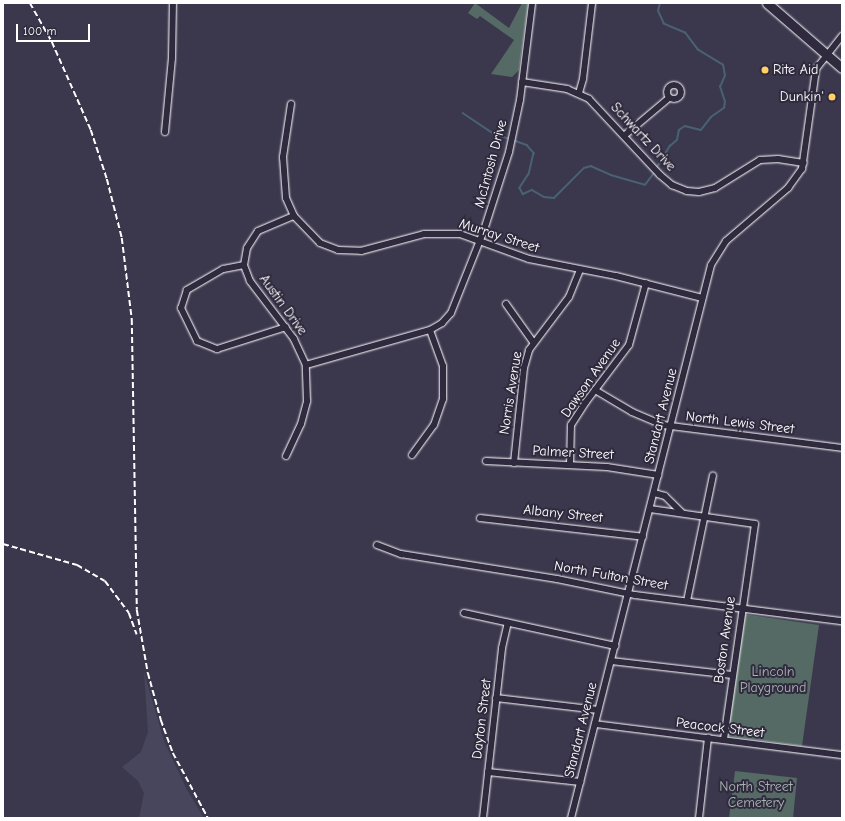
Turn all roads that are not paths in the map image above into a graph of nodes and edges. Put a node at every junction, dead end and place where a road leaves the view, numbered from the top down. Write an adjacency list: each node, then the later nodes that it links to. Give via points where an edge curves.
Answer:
1 (173, 3): 12 (street, via 172,58)
2 (532, 3): 8 (street, McIntosh Drive)
3 (592, 3): 9 (street, via 583,79)
4 (766, 3): 6 (highway)
5 (842, 36): 6 (street, Standart Avenue)
6 (826, 54): 7 (highway); 14 (street, Standart Avenue, via 816,70)
7 (842, 68)
8 (522, 82): 9 (street, Schwartz Drive); 16 (street, McIntosh Drive, via 508,152)
9 (578, 93): 13 (street, Schwartz Drive, via 597,105)
10 (669, 98): 13 (street)
11 (291, 104): 15 (street, Murray Street, via 283,157 286,198)
12 (165, 132)
13 (625, 135): 14 (street, Schwartz Drive, via 662,177 675,187 687,191 699,192 715,188 763,160)
14 (804, 163): 20 (street, Standart Avenue, via 800,174 788,188 722,245 711,265)
15 (294, 216): 16 (street, Murray Street, via 316,241 348,252 369,250 431,233 460,234); 17 (street, Austin Drive, via 258,231 247,248)
16 (480, 241): 18 (street, Murray Street, via 529,259); 23 (street, McIntosh Drive, via 451,313 442,323)
17 (244, 265): 22 (street, Austin Drive, via 250,281); 22 (street, via 223,269 187,290 181,308 197,341 217,348)
18 (580, 270): 19 (street, Murray Street); 24 (street, Norris Avenue, via 569,297)
19 (646, 283): 20 (street, Murray Street); 26 (street, Dawson Avenue, via 629,345)
20 (702, 298): 27 (street, Standart Avenue)
21 (506, 304): 24 (street)
22 (286, 327): 25 (street, Austin Drive)
23 (430, 330): 25 (street, McIntosh Drive); 29 (street, via 442,366 443,399 434,425)
24 (533, 342): 32 (street, Norris Avenue, via 524,368)
25 (306, 365): 30 (street, Austin Drive, via 307,402 301,424)
26 (595, 390): 27 (street, North Lewis Street, via 632,412); 33 (street, Dawson Avenue, via 571,425)
27 (670, 426): 28 (street, North Lewis Street); 34 (street, Standart Avenue)
28 (842, 448)
29 (412, 455)
30 (286, 456)
31 (486, 461): 32 (street, Palmer Street)
32 (514, 463): 33 (street, Palmer Street)
33 (570, 465): 34 (street, Palmer Street, via 627,468)
34 (658, 475): 36 (street, Standart Avenue)
35 (713, 476): 39 (street)
36 (654, 493): 37 (street, Standart Avenue); 38 (street, via 665,496)
37 (650, 509): 38 (street); 41 (street, Standart Avenue)
38 (682, 513): 39 (street)
39 (705, 516): 44 (street); 45 (street, Boston Avenue, via 754,523)
40 (480, 518): 41 (street, Albany Street)
41 (643, 537): 43 (street, Standart Avenue)
42 (378, 545): 43 (street, North Fulton Street, via 402,554)
43 (628, 593): 44 (street, North Fulton Street); 49 (street, Standart Avenue)
44 (687, 601): 45 (street, North Fulton Street)
45 (741, 608): 47 (street, North Fulton Street); 51 (street, Boston Avenue)
46 (464, 613): 48 (street)
47 (842, 621)
48 (508, 623): 49 (street); 52 (street, Dayton Street)
49 (615, 646): 50 (street, Standart Avenue)
50 (611, 661): 51 (street); 53 (street, Standart Avenue)
51 (732, 675): 56 (street, Boston Avenue)
52 (496, 698): 53 (street); 58 (street, Dayton Street)
53 (598, 710): 54 (street, Standart Avenue)
54 (595, 724): 55 (street, Peacock Street); 59 (street, Standart Avenue)
55 (708, 738): 56 (street, Peacock Street); 62 (street)
56 (724, 740): 57 (street, Peacock Street)
57 (842, 756)
58 (488, 772): 59 (street); 60 (street, Dayton Street)
59 (580, 782): 61 (street, Standart Avenue)
60 (483, 818)
61 (572, 818)
62 (698, 818)

